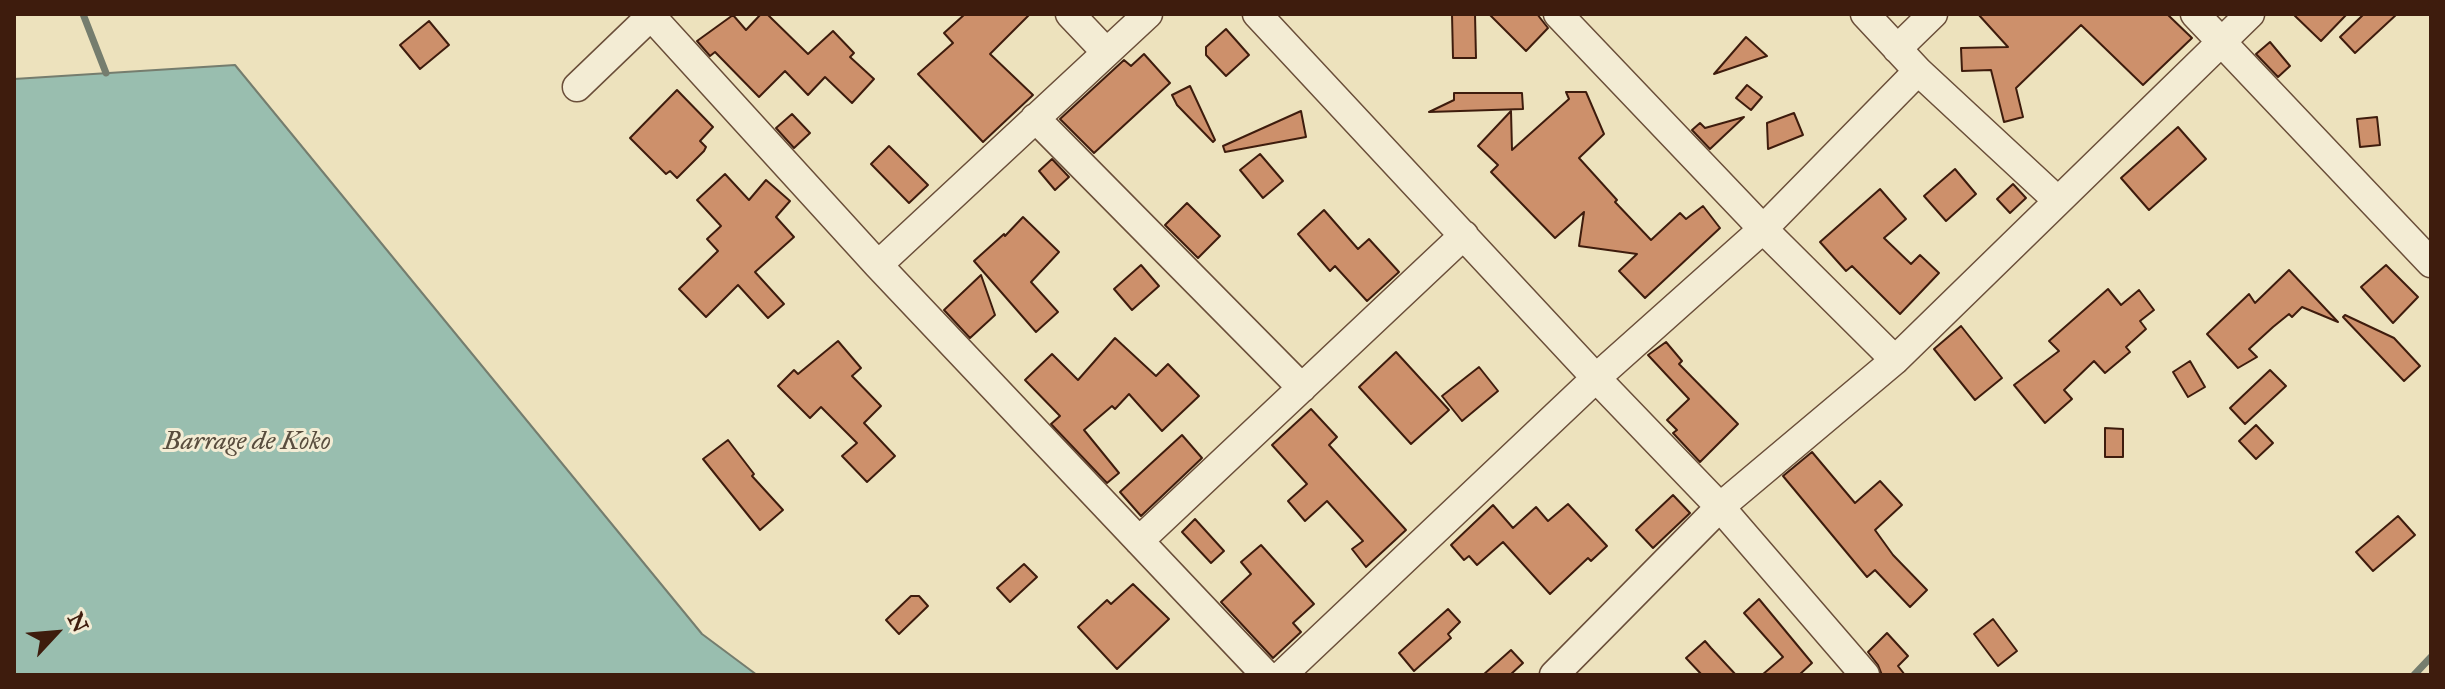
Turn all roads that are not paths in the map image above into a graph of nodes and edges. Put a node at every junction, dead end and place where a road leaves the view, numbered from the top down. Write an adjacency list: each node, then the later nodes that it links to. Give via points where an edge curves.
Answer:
1 (1070, 14): 12 (street)
2 (1148, 14): 12 (street)
3 (1257, 14): 18 (street)
4 (1558, 14): 17 (street)
5 (1865, 14): 11 (street)
6 (1933, 14): 11 (street)
7 (2195, 14): 10 (street)
8 (2250, 14): 10 (street)
9 (652, 15): 14 (street); 20 (street)
10 (2221, 41): 16 (street); 19 (street)
11 (1897, 49): 13 (street)
12 (1106, 52): 15 (street)
13 (1918, 71): 16 (street); 17 (street)
14 (577, 87)
15 (1035, 118): 20 (street); 23 (street)
16 (2057, 200): 21 (street)
17 (1763, 229): 21 (street); 22 (street)
18 (1464, 235): 22 (street); 23 (street)
19 (2431, 263)
20 (878, 265): 25 (street)
21 (1895, 360): 24 (street)
22 (1596, 378): 24 (street); 27 (street)
23 (1302, 388): 25 (street)
24 (1720, 507): 28 (street); 29 (street)
25 (1139, 541): 26 (street)
26 (1266, 675)
27 (1282, 675)
28 (1554, 675)
29 (1865, 675)

